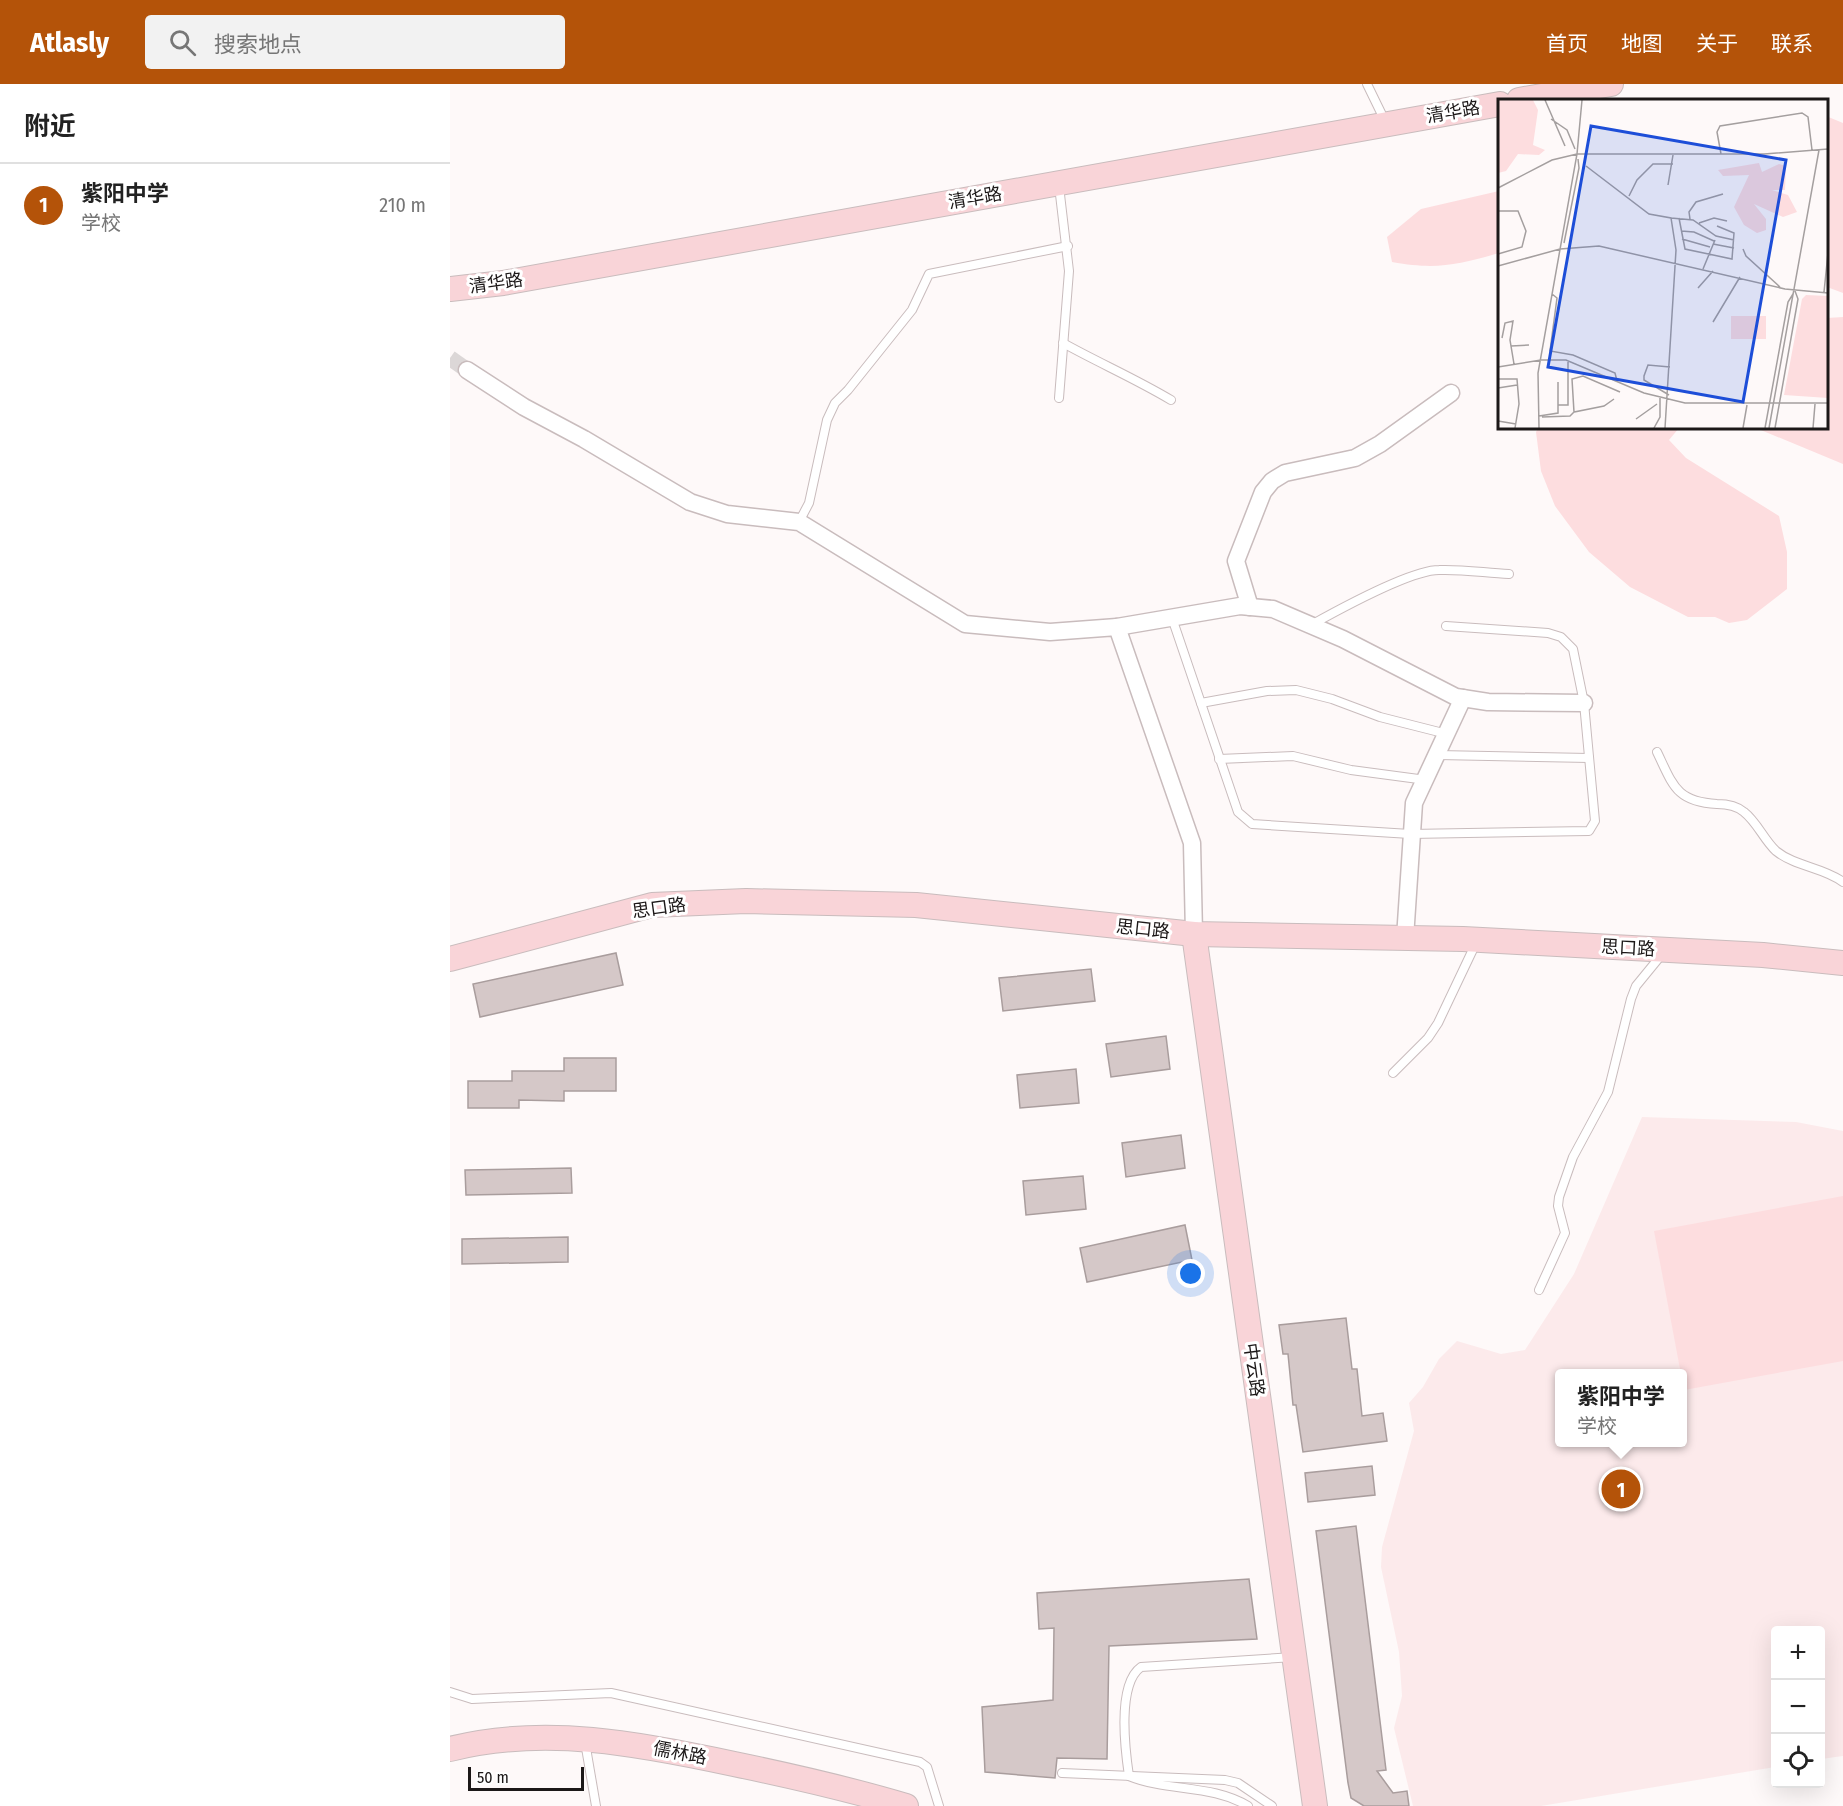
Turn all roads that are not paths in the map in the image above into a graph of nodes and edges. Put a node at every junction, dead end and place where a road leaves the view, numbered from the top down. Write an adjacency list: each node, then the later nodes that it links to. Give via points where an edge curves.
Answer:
1 (1367, 84): 5 (lane)
2 (1611, 84): 3 (street)
3 (1525, 99)
4 (1498, 104): 5 (street, 清华路)
5 (1387, 124): 6 (street, 清华路)
6 (1058, 183): 7 (lane); 8 (street, 清华路, via 503,283)
7 (1068, 246): 9 (lane); 14 (lane, via 929,274 912,310 835,403 827,420 809,503)
8 (450, 289)
9 (1063, 343): 12 (lane); 13 (lane)
10 (467, 370): 14 (street, via 690,502 728,514)
11 (1451, 393): 16 (street, via 1355,458 1285,473 1272,481 1263,492 1236,561)
12 (1059, 398)
13 (1171, 400)
14 (799, 522): 20 (street, via 965,624 1050,632)
15 (1509, 574): 18 (lane, via 1437,570 1419,574)
16 (1250, 607): 17 (street); 18 (street, via 1273,609)
17 (1172, 618): 20 (street); 22 (lane)
18 (1311, 625): 21 (street)
19 (1446, 626): 23 (lane, via 1561,636 1573,650)
20 (1117, 627): 32 (street, via 1192,843)
21 (1463, 698): 23 (street); 24 (street)
22 (1201, 703): 24 (lane, via 1296,690); 28 (lane)
23 (1584, 703): 27 (lane)
24 (1448, 734): 26 (street)
25 (1657, 752): 31 (lane, via 1684,798 1697,803 1726,804 1743,811 1776,850)
26 (1438, 755): 27 (lane); 29 (street)
27 (1589, 758): 30 (lane, via 1595,821 1589,831)
28 (1219, 759): 29 (lane, via 1293,756 1351,770); 30 (lane, via 1238,812 1252,824)
29 (1426, 780): 30 (street, via 1414,803)
30 (1410, 834): 33 (street)
31 (1843, 882)
32 (1194, 934): 33 (street, 思口路); 36 (street, 思口路, via 916,905 746,900 652,905); 40 (street, 中云路)
33 (1405, 938): 34 (street, 思口路)
34 (1477, 940): 35 (street, 思口路); 38 (lane, via 1438,1023)
35 (1666, 950): 37 (street, 思口路); 39 (lane, via 1636,986 1631,999 1608,1092 1573,1157 1559,1197 1565,1233)
36 (450, 959)
37 (1843, 963)
38 (1393, 1073)
39 (1539, 1290)
40 (1294, 1656): 45 (lane, via 1141,1667 1133,1672 1127,1694 1124,1750); 51 (street, 中云路)
41 (450, 1692): 48 (lane, via 472,1699 611,1693 920,1762 927,1767)
42 (584, 1739): 43 (street, 儒林路, via 476,1742); 46 (lane); 47 (street, 儒林路, via 693,1755)
43 (450, 1749)
44 (1062, 1773): 45 (lane)
45 (1129, 1776): 49 (lane, via 1145,1782 1228,1794); 50 (lane, via 1225,1780 1238,1783)
46 (597, 1806)
47 (906, 1806)
48 (939, 1806)
49 (1248, 1806)
50 (1272, 1806)
51 (1315, 1806)

